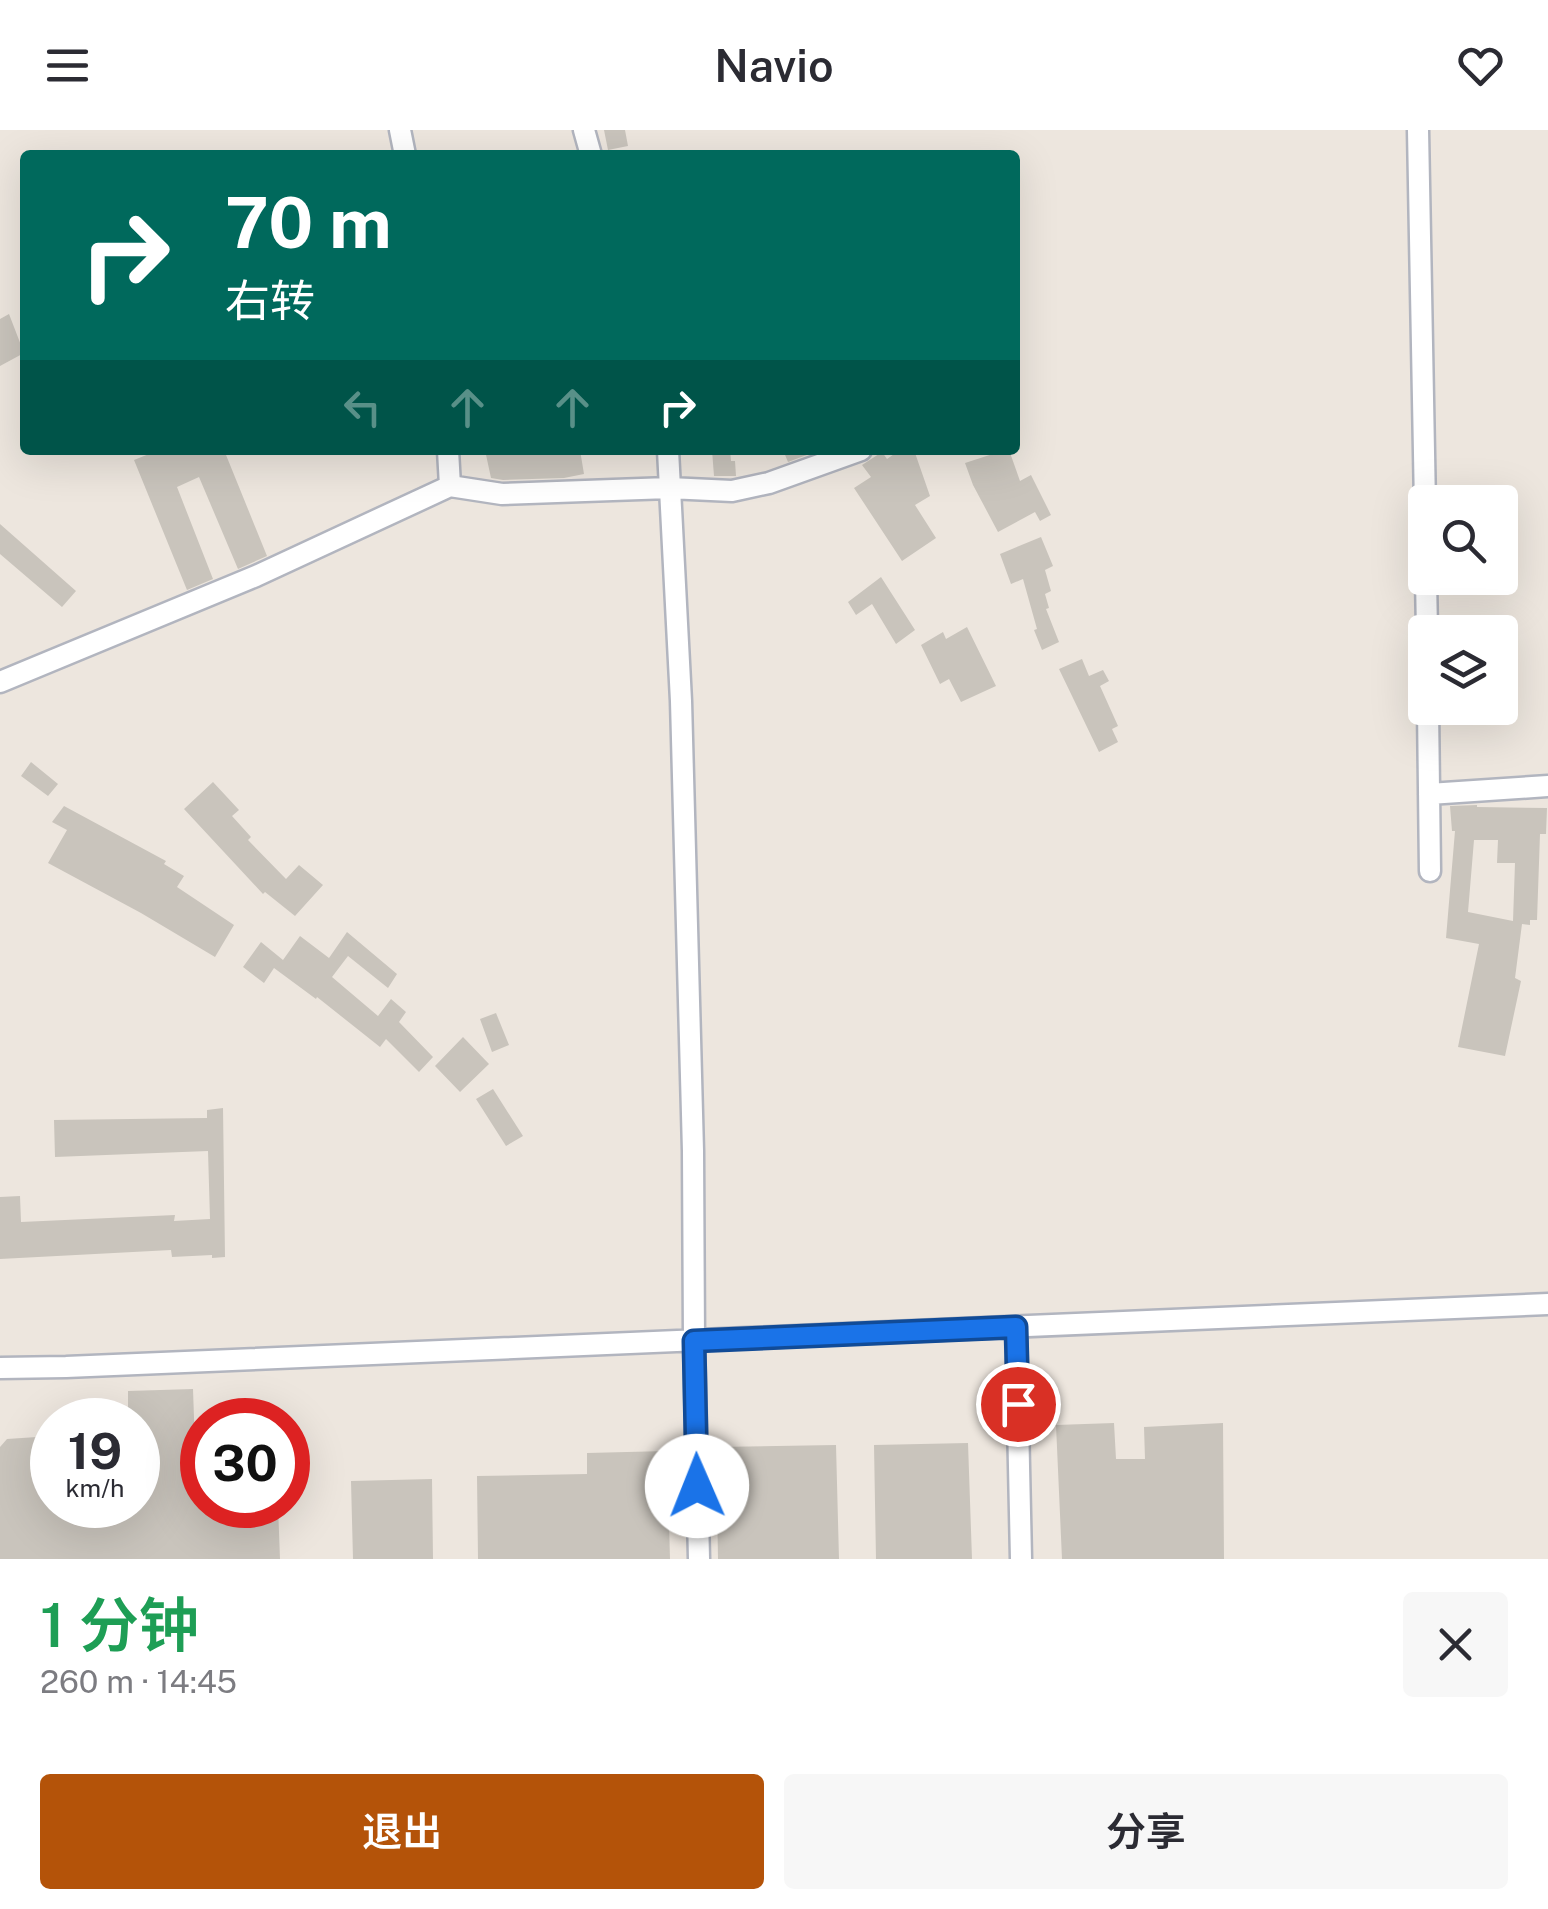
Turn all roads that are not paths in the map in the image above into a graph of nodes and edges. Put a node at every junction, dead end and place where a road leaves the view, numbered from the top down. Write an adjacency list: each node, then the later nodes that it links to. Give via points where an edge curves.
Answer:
1 (1418, 130): 5 (street)
2 (448, 455): 6 (street)
3 (668, 455): 7 (street)
4 (847, 455): 7 (street, via 732,491)
5 (1425, 485)
6 (450, 486): 7 (street, via 502,494); 8 (street, via 256,576)
7 (669, 488): 15 (street, via 681,701)
8 (0, 682)
9 (1428, 725): 11 (street)
10 (1548, 786): 11 (street)
11 (1429, 794): 12 (street)
12 (1430, 871)
13 (1548, 1304): 14 (street)
14 (1016, 1327): 15 (street); 18 (street)
15 (694, 1341): 16 (street); 17 (street)
16 (0, 1368)
17 (699, 1559)
18 (1021, 1559)

